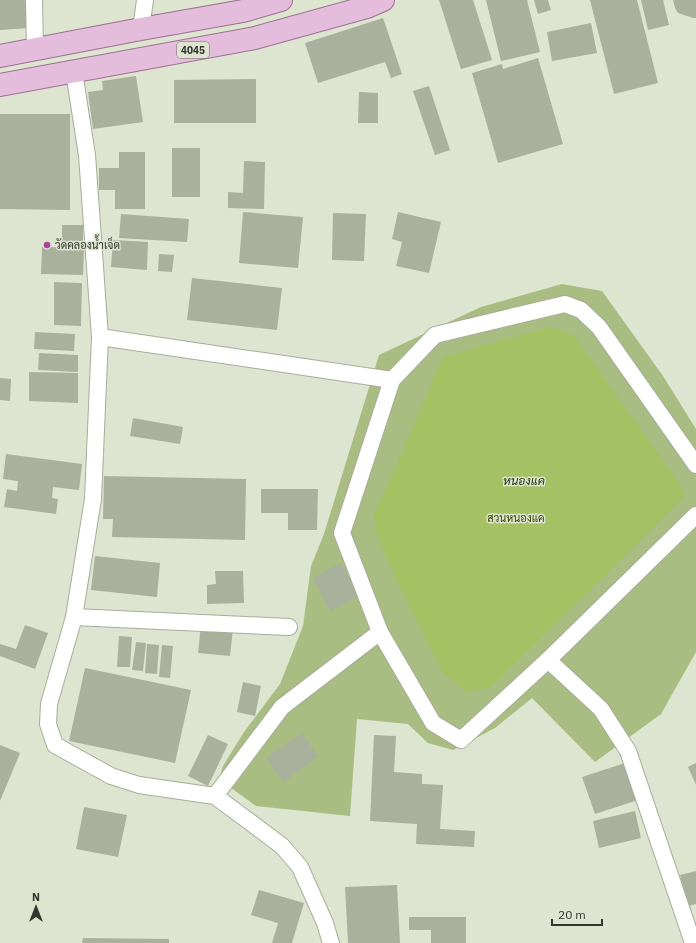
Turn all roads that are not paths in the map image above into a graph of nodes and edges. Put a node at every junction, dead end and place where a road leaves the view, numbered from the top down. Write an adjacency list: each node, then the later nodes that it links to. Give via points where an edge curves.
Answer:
1 (34, 0): 6 (street)
2 (145, 0): 5 (street)
3 (281, 0): 5 (main road, via 243,11)
4 (382, 0): 8 (main road, 4045, via 367,7 255,38)
5 (141, 29): 6 (main road)
6 (35, 50): 7 (main road)
7 (0, 56)
8 (74, 72): 9 (main road, 4045); 10 (street, via 87,155)
9 (0, 85)
10 (100, 337): 11 (street); 14 (street, via 93,499)
11 (392, 380): 12 (street, via 435,335 565,304 580,310 599,327); 16 (street, via 342,533)
12 (696, 465)
13 (696, 515): 17 (street)
14 (74, 617): 15 (street); 18 (street, via 49,704 48,724 55,745 112,776 139,785)
15 (289, 627)
16 (380, 632): 17 (street, via 433,723 461,740); 18 (street, via 282,707)
17 (548, 660): 20 (street, via 601,709 628,751)
18 (215, 796): 19 (street, via 282,846 300,867)
19 (331, 943)
20 (693, 943)

